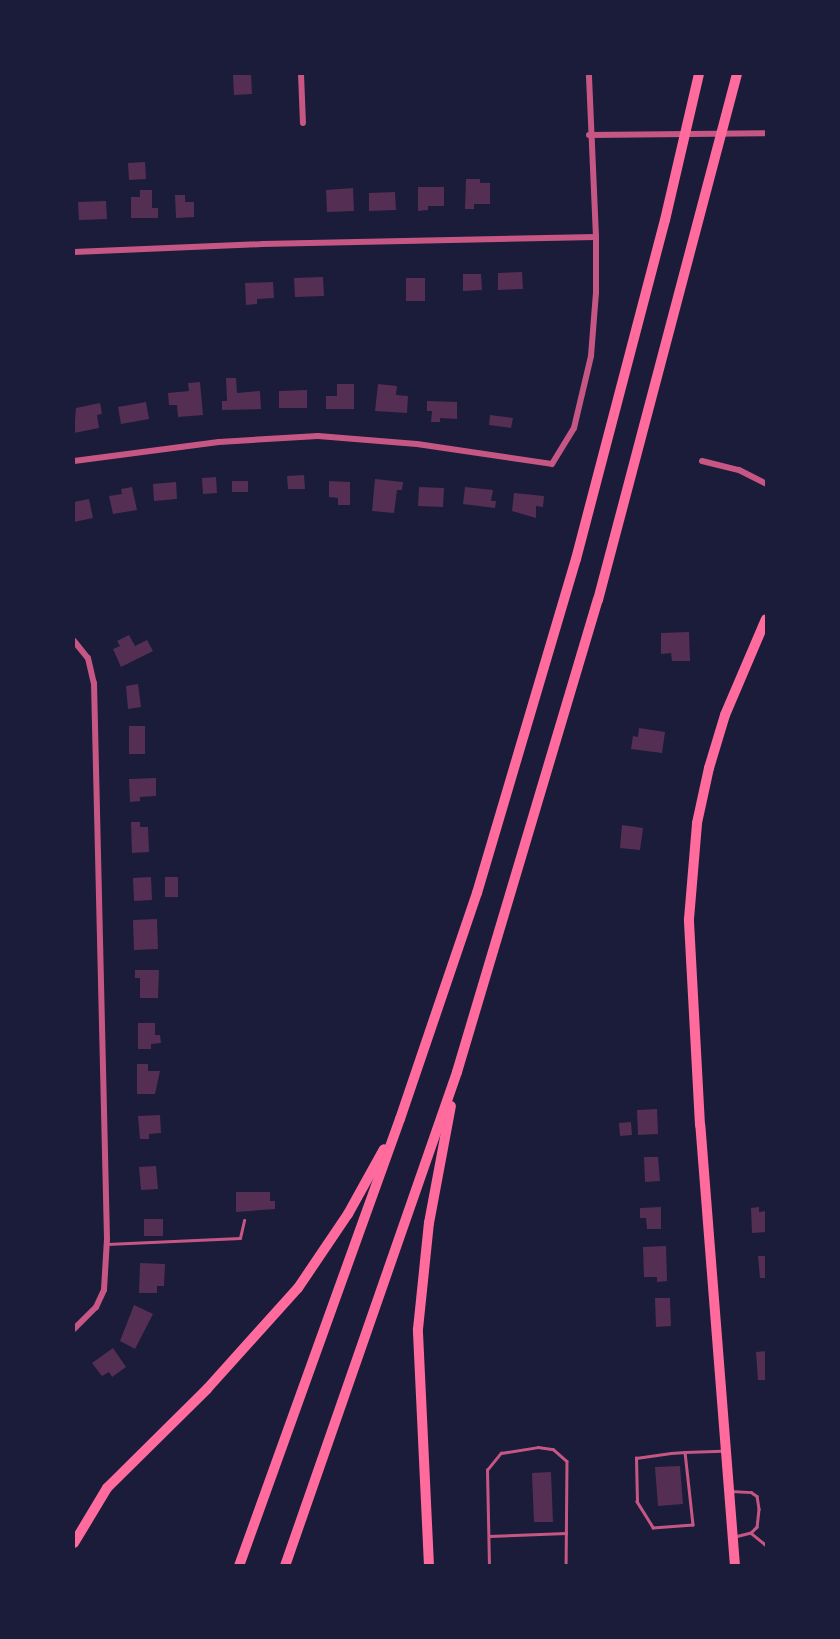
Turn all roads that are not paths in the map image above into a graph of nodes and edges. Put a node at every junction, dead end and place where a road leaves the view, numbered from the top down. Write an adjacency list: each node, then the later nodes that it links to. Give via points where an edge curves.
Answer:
1 (301, 74): 5 (street)
2 (589, 74): 7 (street)
3 (699, 74): 16 (highway, via 576,559 477,893)
4 (737, 74): 15 (highway, via 598,600)
5 (303, 123)
6 (766, 133): 7 (street)
7 (589, 135): 8 (street)
8 (596, 237): 9 (street); 10 (street, via 591,356 574,428 552,464 417,444 318,436 219,442)
9 (74, 252)
10 (74, 461)
11 (702, 461): 12 (street, via 739,470)
12 (766, 484)
13 (766, 619): 20 (main road, via 714,748 691,874 689,946)
14 (74, 641): 18 (street, via 88,658 94,683)
15 (457, 1072): 32 (highway); 33 (highway, via 429,1223 418,1329)
16 (400, 1119): 29 (highway, via 348,1214 298,1288 107,1488); 31 (highway)
17 (244, 1220): 18 (lane, via 240,1238)
18 (107, 1244): 19 (street, via 104,1290 96,1307)
19 (74, 1329)
20 (726, 1451): 21 (lane); 22 (main road)
21 (685, 1452): 21 (lane, via 636,1458 636,1502 653,1528 692,1525)
22 (728, 1491): 23 (lane, via 757,1496); 28 (main road)
23 (759, 1513): 24 (lane); 26 (lane)
24 (766, 1513)
25 (566, 1533): 27 (lane); 27 (lane, via 567,1461 553,1449 538,1447 502,1453 487,1470); 35 (lane)
26 (751, 1533): 28 (lane); 30 (lane)
27 (489, 1536): 34 (lane)
28 (732, 1538): 36 (main road)
29 (74, 1543)
30 (766, 1545)
31 (239, 1566)
32 (285, 1566)
33 (429, 1566)
34 (489, 1566)
35 (566, 1566)
36 (734, 1566)

